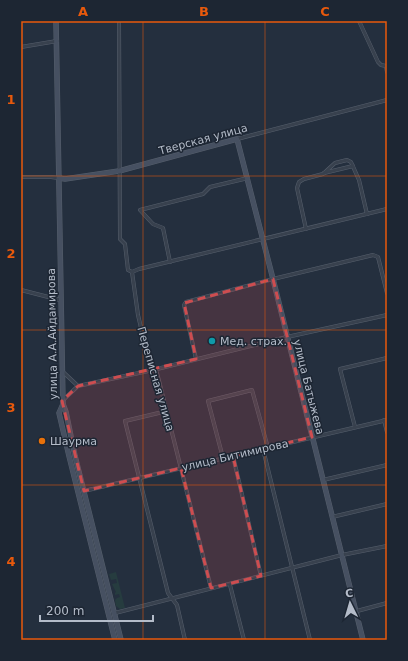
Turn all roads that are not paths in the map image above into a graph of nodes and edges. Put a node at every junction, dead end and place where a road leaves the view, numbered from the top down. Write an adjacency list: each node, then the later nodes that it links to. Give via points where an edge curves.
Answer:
1 (56, 21): 4 (main road, улица А.А.Айдамирова)
2 (119, 21): 10 (street)
3 (359, 21): 6 (street, via 378,62 386,66)
4 (57, 41): 5 (street); 13 (main road, улица А.А.Айдамирова)
5 (21, 47)
6 (387, 72)
7 (387, 100): 8 (street, Тверская улица)
8 (237, 139): 10 (main road, Тверская улица); 14 (main road, улица Батыжева)
9 (353, 166): 11 (street); 11 (street, via 349,160 341,161); 16 (street)
10 (119, 171): 13 (main road, Тверская улица); 20 (street, Переписная улица, via 120,239 125,244 128,270)
11 (323, 174): 17 (street, via 304,179 299,182 297,188)
12 (21, 177): 13 (street, Тверская улица)
13 (59, 178): 24 (main road, улица А.А.Айдамирова)
14 (248, 178): 18 (main road, улица Батыжева); 19 (street, via 210,187 203,194 140,210 153,224 163,228)
15 (387, 209): 16 (street)
16 (367, 214): 17 (street)
17 (306, 229): 18 (street)
18 (263, 239): 19 (street); 21 (main road, улица Батыжева)
19 (170, 262): 20 (street)
20 (132, 272): 30 (street, Переписная улица, via 138,315)
21 (273, 279): 23 (street, via 376,255); 26 (main road, улица Батыжева); 28 (street, via 184,303)
22 (21, 290): 24 (street)
23 (387, 293)
24 (60, 300): 29 (main road, улица А.А.Айдамирова)
25 (387, 314): 26 (street)
26 (287, 337): 28 (street); 39 (main road, улица Батыжева)
27 (387, 358): 37 (street, via 340,369)
28 (196, 359): 30 (street)
29 (61, 370): 31 (street); 32 (main road, улица А.А.Айдамирова)
30 (153, 370): 31 (street); 33 (street, Переписная улица, via 157,373)
31 (78, 386): 32 (street)
32 (62, 402): 34 (main road, улица А.А.Айдамирова); 35 (main road, улица А.А.Айдамирова)
33 (167, 411): 45 (street, Переписная улица); 46 (street, via 125,421)
34 (66, 412): 35 (main road); 48 (main road, улица А.А.Айдамирова)
35 (60, 413): 61 (main road, улица А.А.Айдамирова)
36 (386, 420): 37 (street, улица Битимирова); 38 (street)
37 (355, 427): 39 (street, улица Битимирова)
38 (387, 432)
39 (312, 437): 40 (street, улица Битимирова); 47 (main road, улица Батыжева)
40 (268, 448): 41 (street, улица Битимирова); 43 (street, via 252,390 208,401)
41 (263, 449): 42 (street, улица Битимирова); 53 (street)
42 (233, 456): 43 (street, улица Битимирова); 54 (street)
43 (223, 458): 45 (street, улица Битимирова)
44 (387, 465): 47 (street)
45 (181, 468): 46 (street, улица Битимирова); 56 (street, Переписная улица)
46 (139, 478): 48 (street, улица Битимирова); 57 (street, via 168,593)
47 (323, 480): 50 (main road, улица Батыжева)
48 (84, 491): 60 (main road, улица А.А.Айдамирова)
49 (387, 504): 50 (street)
50 (332, 517): 52 (main road, улица Батыжева)
51 (387, 546): 52 (street)
52 (342, 556): 53 (street); 59 (main road, улица Батыжева)
53 (292, 568): 54 (street); 65 (street)
54 (261, 576): 55 (street)
55 (230, 585): 56 (street); 64 (street)
56 (212, 588): 57 (street)
57 (172, 599): 60 (street); 63 (street, via 177,605)
58 (387, 603): 59 (street)
59 (356, 611): 66 (main road, улица Батыжева)
60 (114, 613): 62 (main road, улица А.А.Айдамирова)
61 (115, 640)
62 (121, 640)
63 (186, 640)
64 (244, 640)
65 (310, 640)
66 (363, 640)

